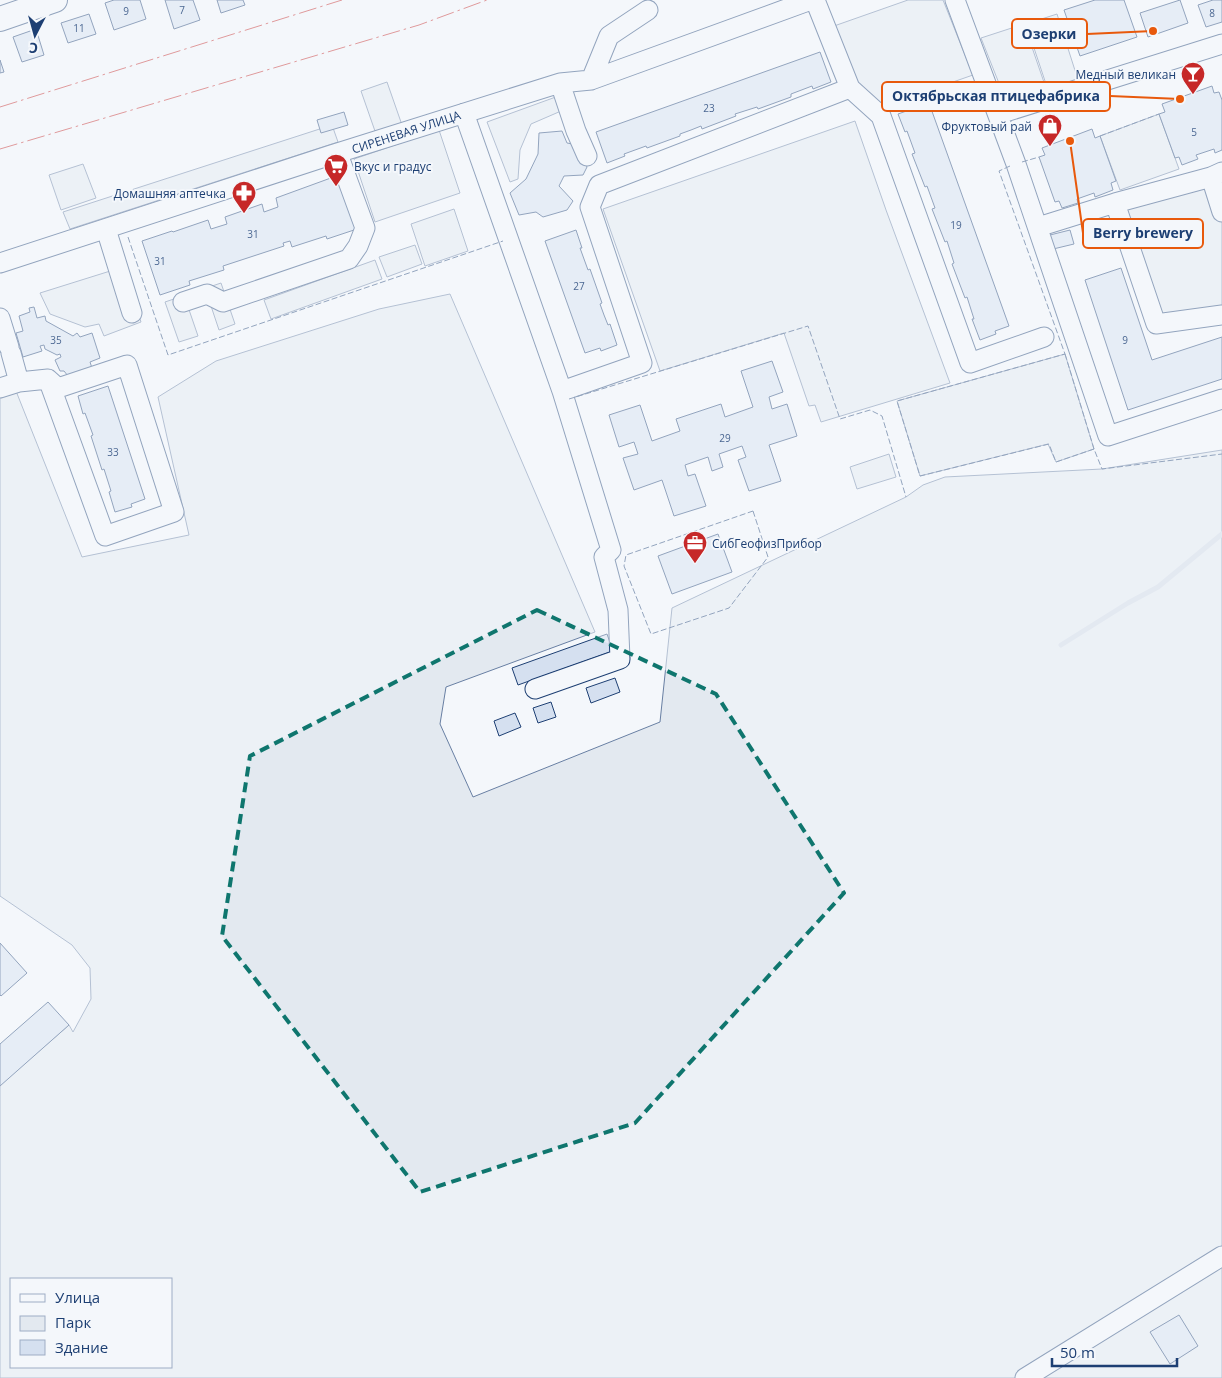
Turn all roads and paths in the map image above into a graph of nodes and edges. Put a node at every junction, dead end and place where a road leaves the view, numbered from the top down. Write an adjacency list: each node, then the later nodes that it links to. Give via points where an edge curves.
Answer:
1 (55, 0): 6 (main road)
2 (811, 0): 8 (street, СИРЕНЕВАЯ УЛИЦА)
3 (815, 0): 10 (street)
4 (956, 0): 12 (street)
5 (648, 10): 8 (street, via 609,36)
6 (0, 19)
7 (1222, 44): 12 (street)
8 (591, 80): 9 (street, СИРЕНЕВАЯ УЛИЦА)
9 (560, 83): 11 (street, СИРЕНЕВАЯ УЛИЦА); 15 (street)
10 (850, 88): 15 (street); 25 (street, via 881,116 970,363)
11 (464, 113): 13 (street, СИРЕНЕВАЯ УЛИЦА); 29 (street)
12 (999, 114): 18 (street)
13 (338, 154): 19 (street, СИРЕНЕВАЯ УЛИЦА); 21 (street, via 365,228 349,259 223,302 207,294)
14 (1217, 175): 16 (street); 17 (street)
15 (599, 185): 29 (street, via 590,206 642,363)
16 (1115, 203): 18 (street); 23 (street, via 1156,324)
17 (1222, 212)
18 (1038, 227): 30 (street, via 1108,436)
19 (106, 229): 20 (street, СИРЕНЕВАЯ УЛИЦА); 22 (street)
20 (0, 263)
21 (182, 302)
22 (132, 313)
23 (1222, 315)
24 (0, 318): 27 (street)
25 (1044, 337)
26 (48, 379): 26 (street, via 105,536 174,512 127,365 58,388); 27 (street)
27 (19, 382): 28 (street)
28 (0, 388)
29 (562, 391): 31 (street, via 611,550 604,557 618,610 620,659)
30 (1222, 399)
31 (535, 689)
32 (1222, 1256): 33 (street)
33 (1025, 1378)

